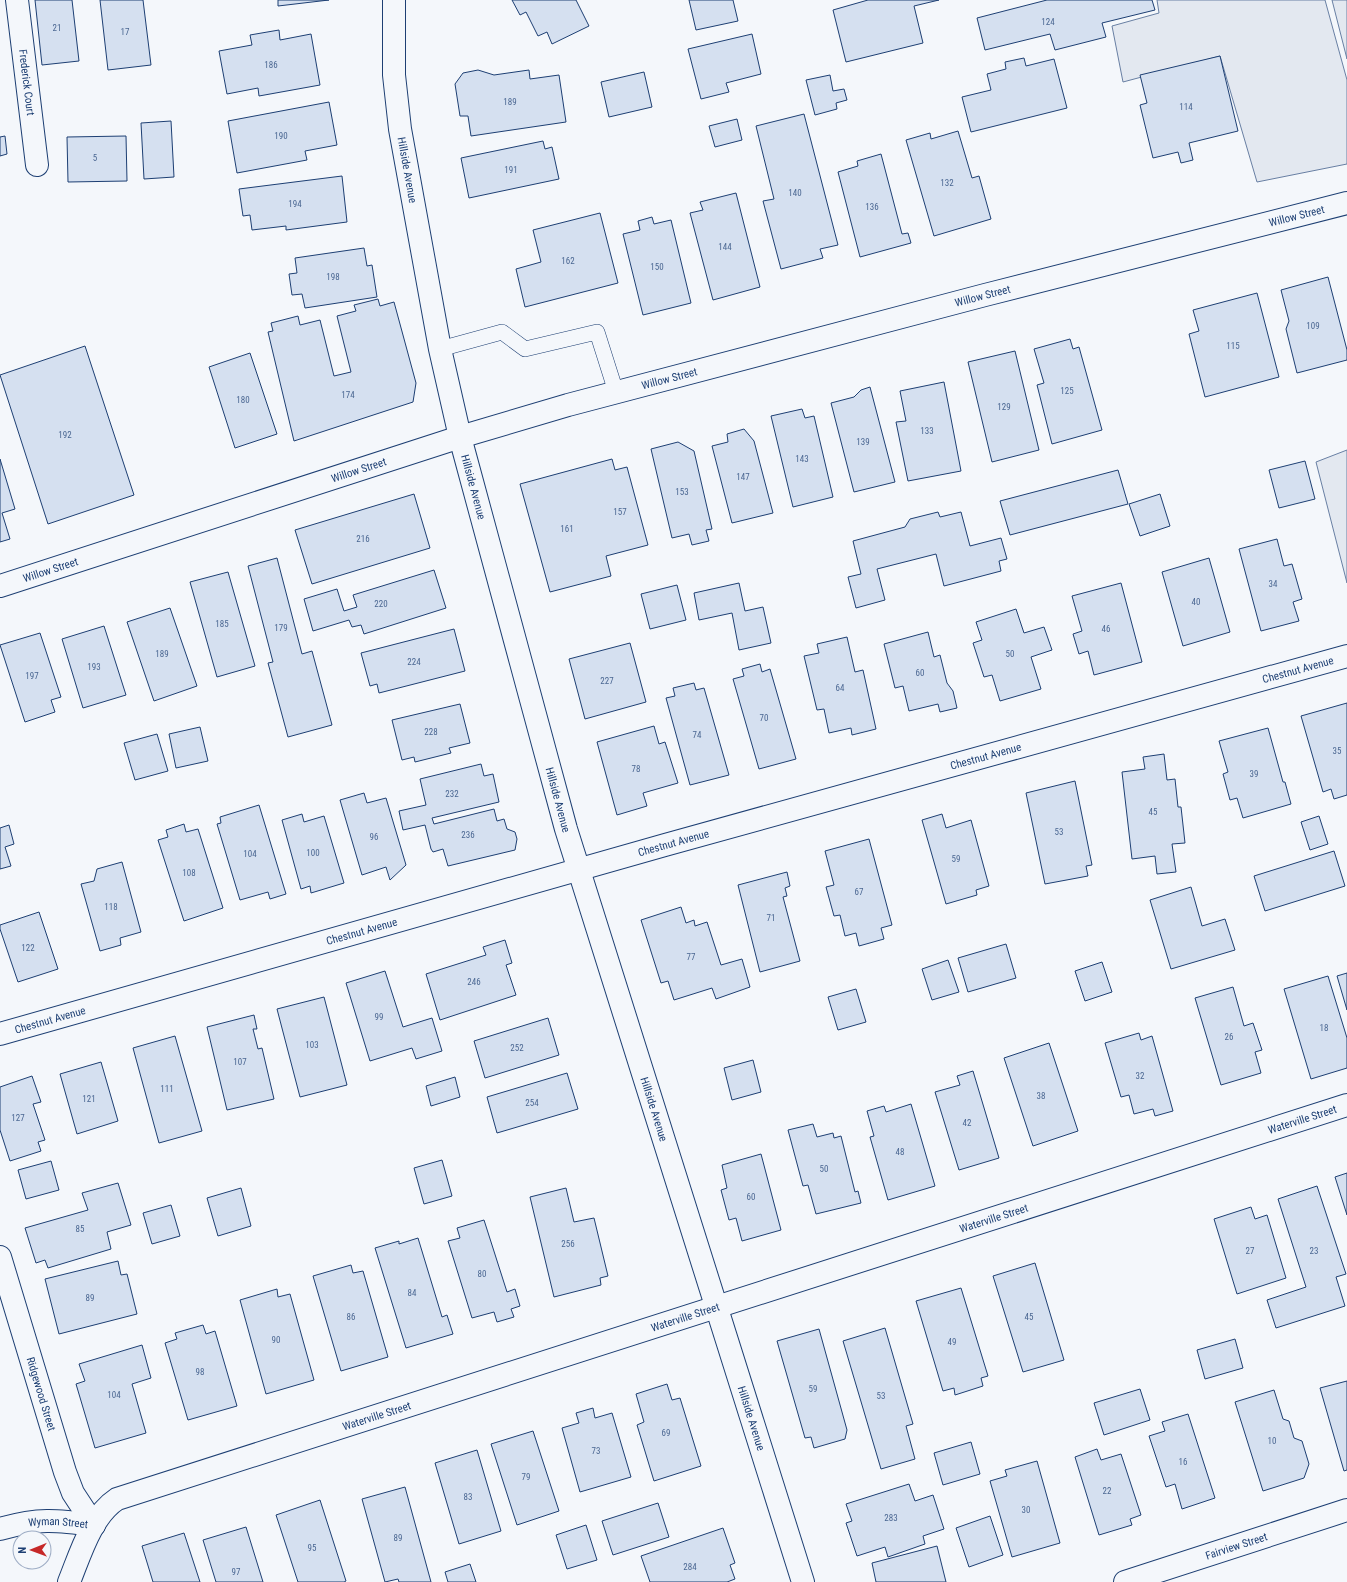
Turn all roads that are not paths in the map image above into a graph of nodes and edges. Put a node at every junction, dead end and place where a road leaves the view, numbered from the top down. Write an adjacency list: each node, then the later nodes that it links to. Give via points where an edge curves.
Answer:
1 (17, 0): 3 (street, Frederick Court)
2 (394, 0): 5 (street, Hillside Avenue, via 393,49 397,108)
3 (36, 165)
4 (1347, 203): 6 (street, Willow Street)
5 (440, 349): 6 (lane, via 502,332 525,349 597,332); 7 (street, Hillside Avenue)
6 (616, 392): 7 (street, Willow Street)
7 (460, 438): 8 (street, Willow Street); 10 (street, Hillside Avenue)
8 (0, 586)
9 (1347, 656): 10 (street, Chestnut Avenue)
10 (579, 870): 11 (street, Chestnut Avenue); 14 (street, Hillside Avenue)
11 (0, 1034)
12 (1347, 1105): 14 (street, Waterville Street)
13 (0, 1258): 16 (street, Ridgewood Street, via 65,1472 73,1493)
14 (717, 1307): 16 (street, Waterville Street, via 132,1494 109,1505); 19 (street, Hillside Avenue)
15 (1347, 1510): 20 (street, Fairview Street)
16 (94, 1525): 17 (street, Wyman Street, via 47,1520); 18 (street, Waterville Street)
17 (0, 1529)
18 (69, 1582)
19 (804, 1582)
20 (1125, 1582)

